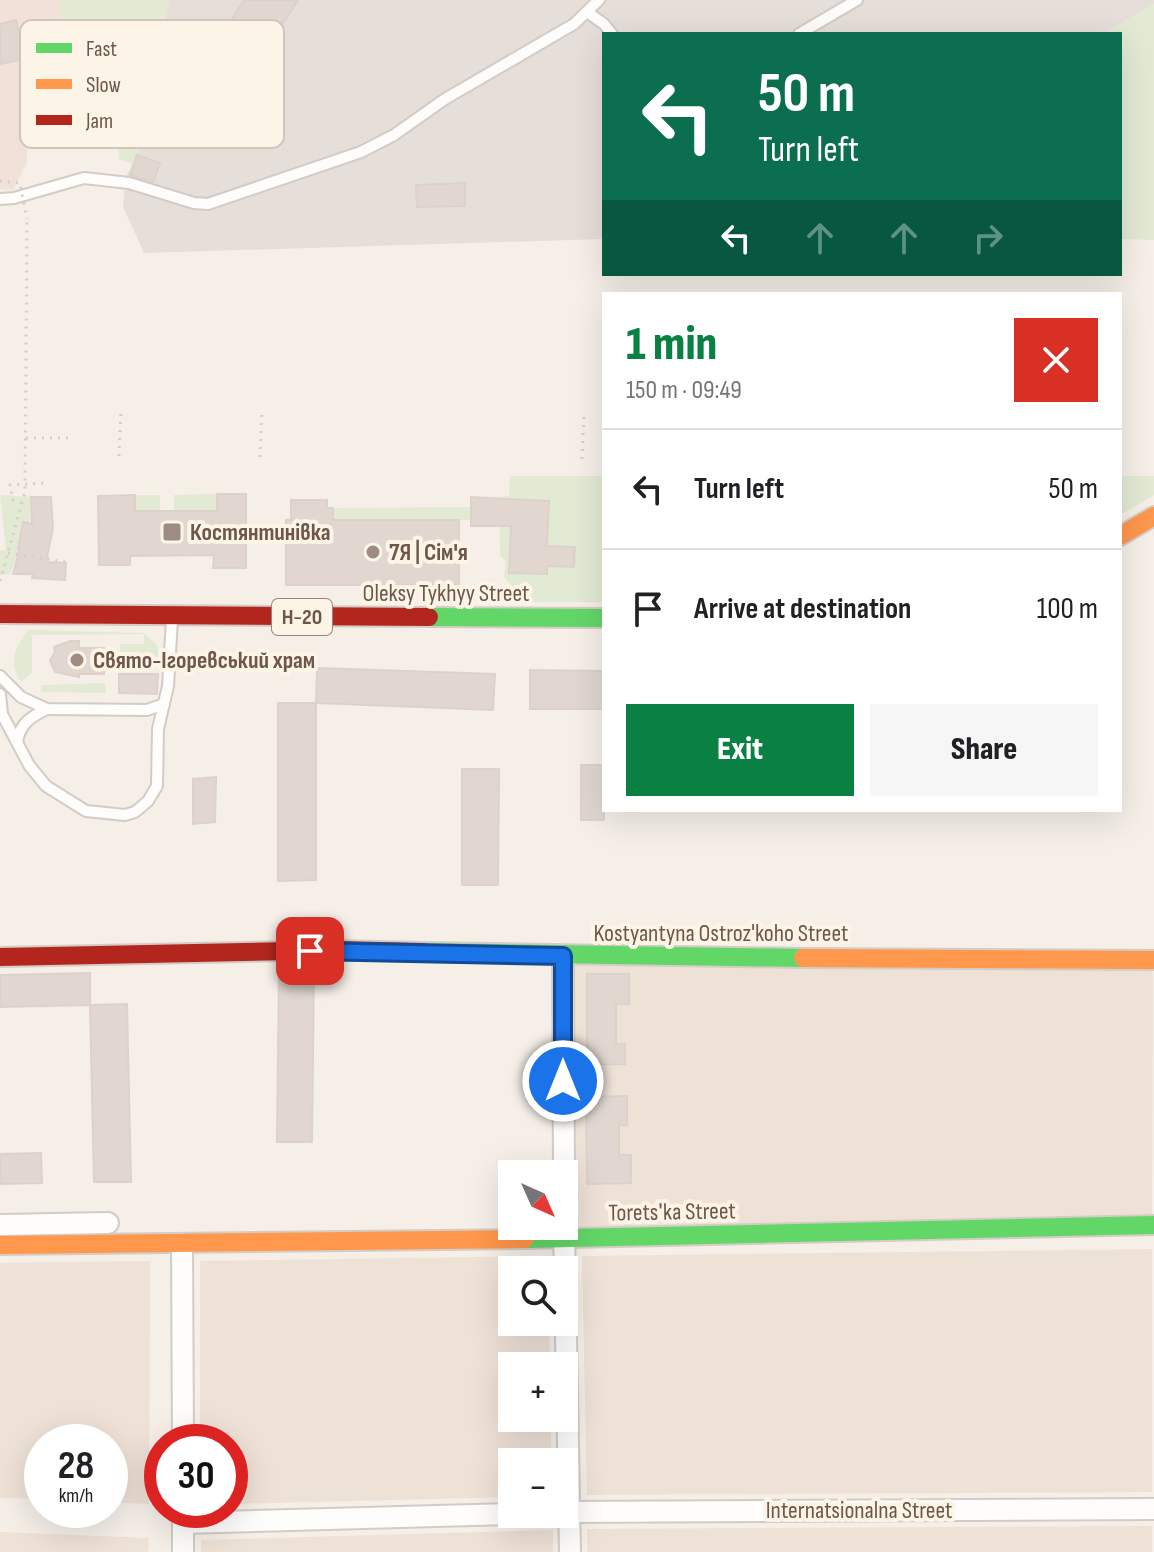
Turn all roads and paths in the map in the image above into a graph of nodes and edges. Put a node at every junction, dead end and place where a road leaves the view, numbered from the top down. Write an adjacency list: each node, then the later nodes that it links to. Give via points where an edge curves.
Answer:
1 (599, 0): 3 (lane)
2 (857, 0): 5 (lane)
3 (587, 12): 4 (lane); 7 (lane, via 361,152 208,204 129,183 84,178)
4 (610, 32)
5 (802, 32)
6 (0, 181): 11 (path, bridge, via 20,183 27,219)
7 (0, 199)
8 (121, 410): 13 (path)
9 (262, 411): 14 (path)
10 (584, 413): 15 (path)
11 (26, 438): 12 (path); 17 (path)
12 (70, 438)
13 (119, 456)
14 (260, 457)
15 (582, 459)
16 (46, 483): 17 (path, via 10,485 13,500)
17 (22, 503): 20 (path)
18 (1154, 516): 19 (street)
19 (1122, 535)
20 (8, 553): 21 (path); 22 (path)
21 (67, 562)
22 (0, 581)
23 (0, 614): 24 (street, Oleksy Tykhyy Street / Н-20)
24 (173, 617): 25 (street, Oleksy Tykhyy Street / Н-20); 28 (lane)
25 (602, 618)
26 (0, 676): 29 (lane, via 21,697)
27 (0, 694): 30 (lane, via 2,714)
28 (164, 704): 29 (lane, via 147,710); 30 (lane, via 157,786 148,801 125,815 86,811 67,801 46,786)
29 (47, 709): 30 (lane, via 30,717)
30 (17, 742)
31 (563, 956): 32 (street, Kostyantyna Ostroz'koho Street, via 338,950); 33 (street, Kostyantyna Ostroz'koho Street); 34 (street)
32 (0, 957)
33 (1154, 960)
34 (564, 1160)
35 (108, 1223): 36 (street)
36 (0, 1225)
37 (1154, 1225): 38 (street, Toretsʹka Street)
38 (578, 1232)
39 (498, 1234): 41 (street, Toretsʹka Street)
40 (564, 1240): 44 (street)
41 (182, 1244): 42 (street, Toretsʹka Street); 43 (street)
42 (0, 1245)
43 (183, 1424)
44 (566, 1448)
45 (1154, 1509): 46 (street, Internatsionalna Street)
46 (578, 1512)
47 (498, 1514): 48 (street)
48 (248, 1516)
49 (183, 1528): 51 (street)
50 (568, 1528): 52 (street)
51 (183, 1552)
52 (570, 1552)

